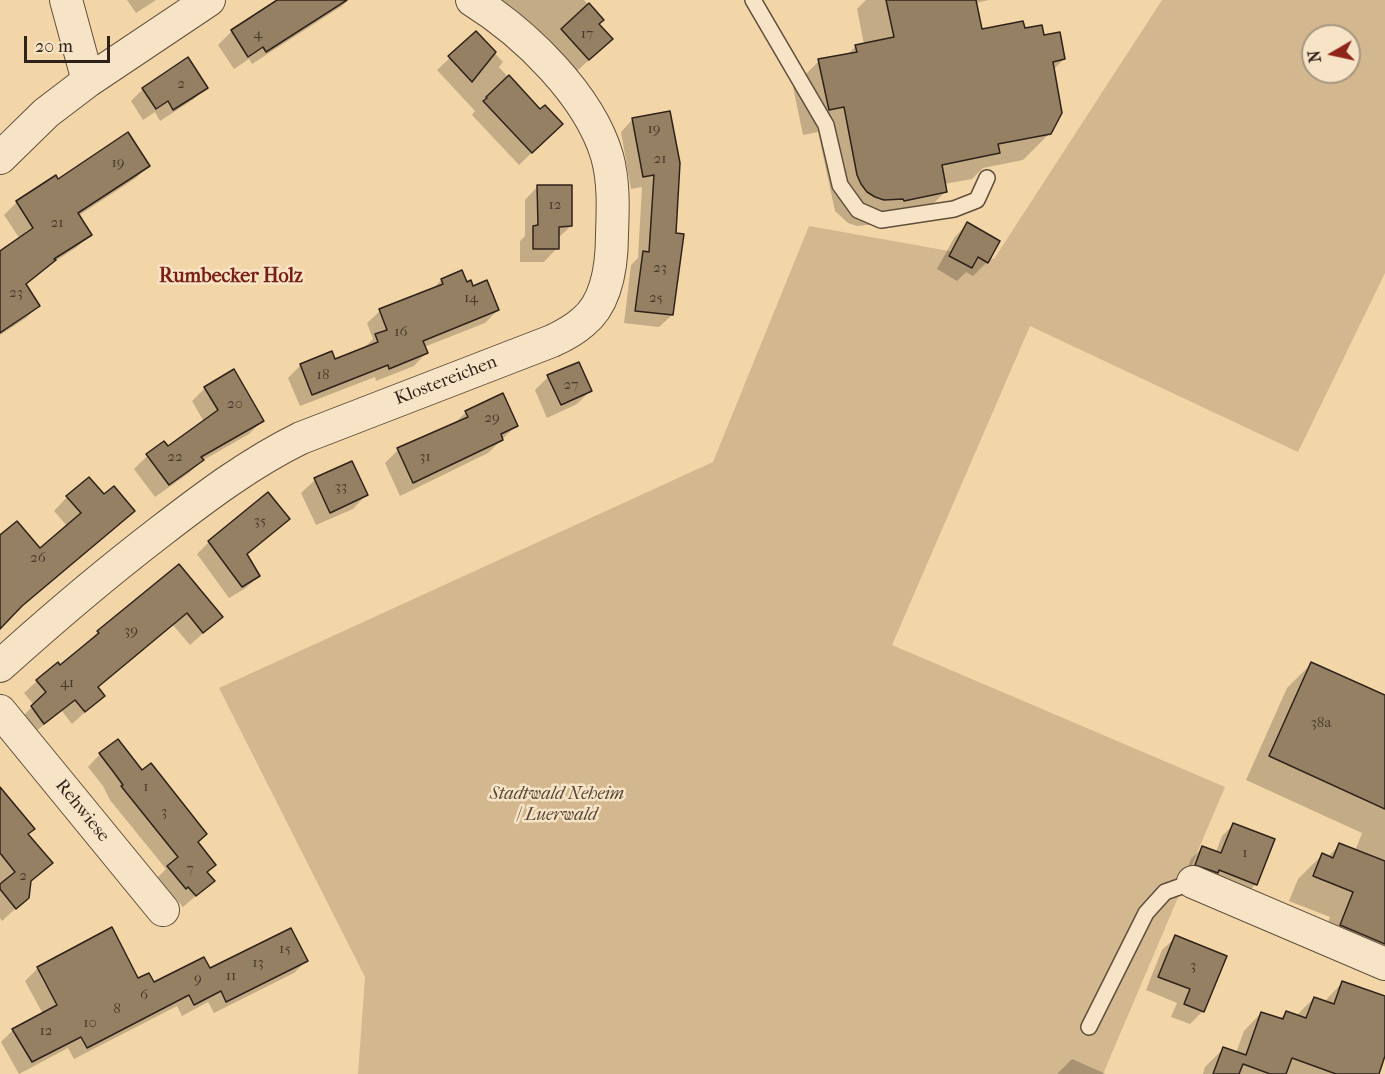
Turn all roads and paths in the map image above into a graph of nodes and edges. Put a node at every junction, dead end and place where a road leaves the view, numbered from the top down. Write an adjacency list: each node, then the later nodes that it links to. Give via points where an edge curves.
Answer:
1 (66, 0): 5 (street)
2 (209, 0): 5 (street)
3 (472, 0): 8 (street, Klostereichen, via 512,29 576,94 603,147 612,184 612,252 607,280 593,312 552,341 271,453 147,542)
4 (753, 0): 7 (lane, via 826,125 840,185 858,210 881,220 954,209 977,200)
5 (88, 81): 6 (street, via 46,113)
6 (0, 158)
7 (987, 178)
8 (0, 666)
9 (0, 711): 11 (street, Rehwiese)
10 (1192, 882): 12 (street); 13 (lane, via 1165,892 1146,913)
11 (163, 910)
12 (1385, 964)
13 (1089, 1027)

